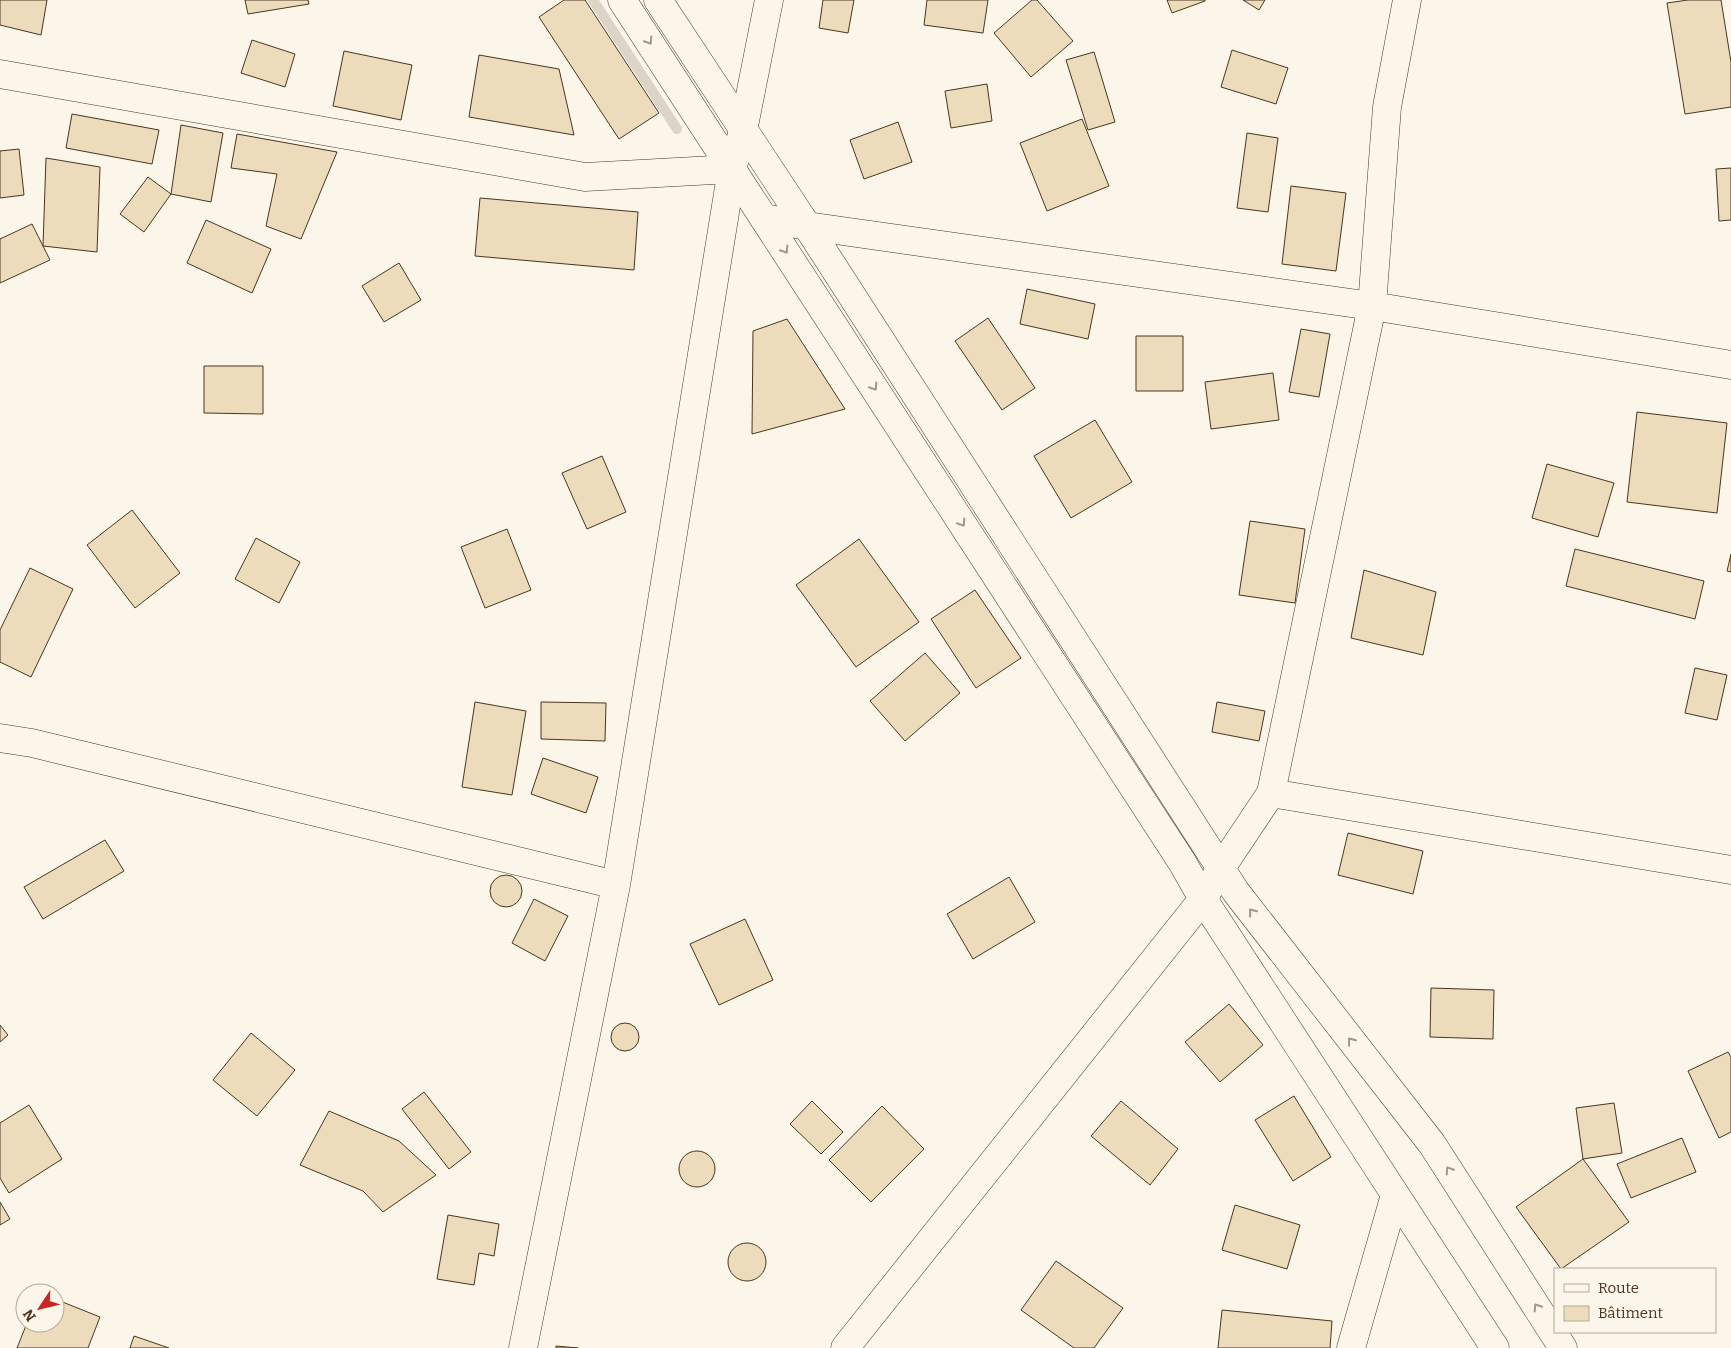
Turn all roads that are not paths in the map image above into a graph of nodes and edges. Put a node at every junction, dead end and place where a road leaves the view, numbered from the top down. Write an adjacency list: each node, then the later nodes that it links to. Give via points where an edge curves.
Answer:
1 (622, 0): 7 (main road, one-way to 7)
2 (658, 0): 6 (main road)
3 (769, 0): 6 (main road)
4 (1407, 0): 10 (main road, via 1387,107)
5 (0, 74): 7 (main road, via 585,177)
6 (742, 131): 7 (main road); 9 (main road)
7 (732, 169): 8 (main road); 16 (main road)
8 (764, 218): 9 (main road); 17 (main road, one-way to 17, via 1177,854)
9 (807, 226): 10 (main road); 14 (main road)
10 (1372, 306): 11 (main road); 13 (main road)
11 (1731, 365)
12 (0, 738): 16 (main road, via 32,743)
13 (1271, 793): 14 (main road); 15 (main road)
14 (1221, 868): 17 (main road); 23 (main road, one-way to 14, via 1432,1144 1236,892)
15 (1731, 870)
16 (616, 885): 19 (main road)
17 (1203, 899): 18 (main road); 20 (main road)
18 (1395, 1195): 21 (main road); 22 (main road)
19 (523, 1348)
20 (846, 1348)
21 (1351, 1348)
22 (1495, 1348)
23 (1563, 1348)

